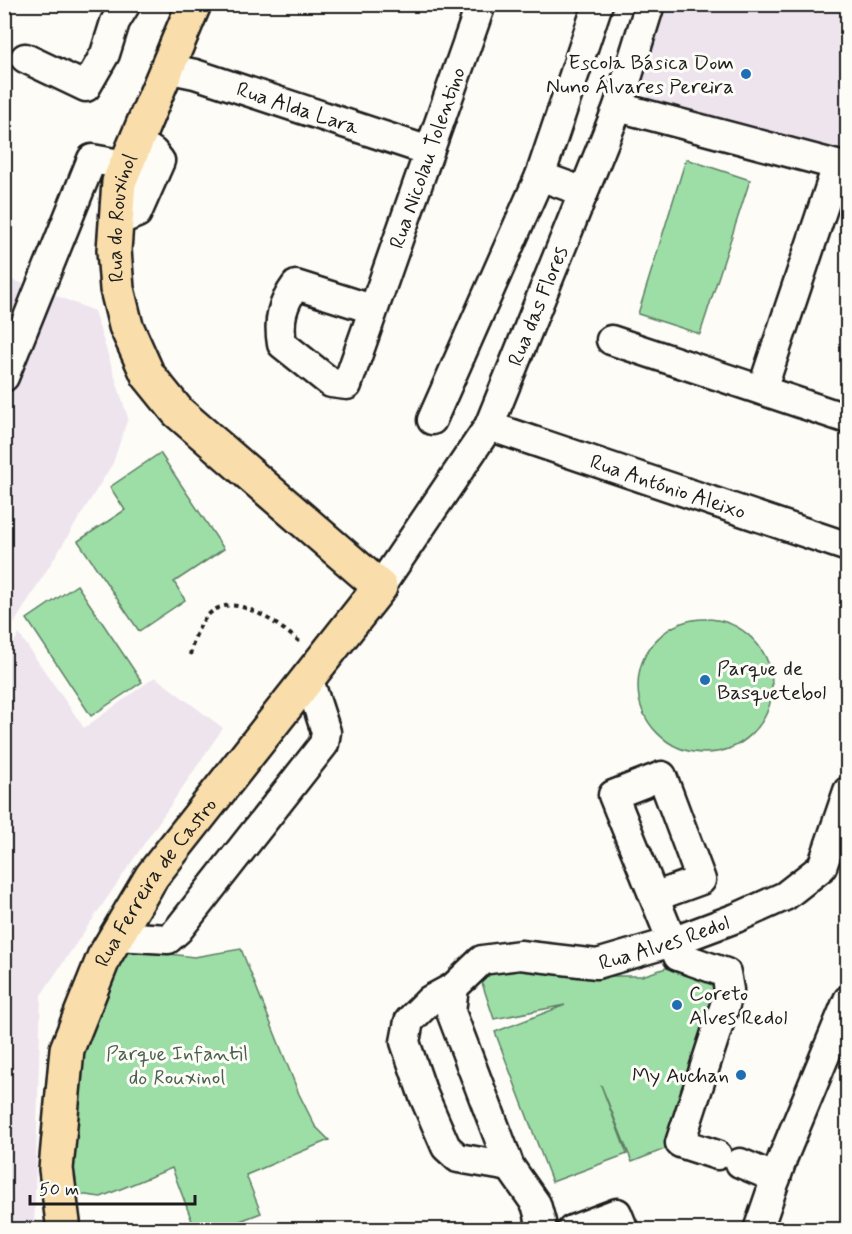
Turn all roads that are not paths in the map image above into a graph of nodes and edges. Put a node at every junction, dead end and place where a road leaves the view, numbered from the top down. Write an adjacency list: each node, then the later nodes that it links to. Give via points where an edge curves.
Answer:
1 (126, 4): 6 (street, via 86,87)
2 (194, 4): 7 (main road, Rua do Rouxinol)
3 (481, 4): 9 (street, Rua Nicolau Tolentino)
4 (598, 4): 12 (street)
5 (650, 4): 8 (street, Rua das Flores)
6 (24, 58)
7 (166, 68): 9 (street, Rua Alda Lara, via 195,74); 10 (main road, Rua do Rouxinol)
8 (618, 107): 11 (street); 13 (street, Rua das Flores)
9 (429, 151): 14 (street, Rua Nicolau Tolentino)
10 (131, 153): 15 (street, via 92,159); 23 (main road, Rua do Rouxinol, via 119,182 114,250 126,326 148,375 178,412)
11 (842, 167): 18 (street)
12 (540, 176): 13 (street); 20 (street)
13 (584, 192): 21 (street, Rua das Flores)
14 (372, 309)
15 (13, 337): 17 (street)
16 (611, 340): 18 (street)
17 (4, 377)
18 (762, 390): 19 (street)
19 (848, 419)
20 (432, 420)
21 (489, 426): 22 (street, Rua António Aleixo); 23 (street, Rua das Flores)
22 (848, 547)
23 (380, 587): 24 (main road, Rua Ferreira de Castro)
24 (309, 680): 27 (main road, Rua Ferreira de Castro, via 152,876); 27 (street, via 326,732 324,744 178,930 168,939)
25 (845, 805): 28 (street, Rua Alves Redol, via 822,867 785,896)
26 (654, 897): 28 (street)
27 (116, 936): 34 (main road, Rua Ferreira de Castro, via 67,1049 56,1169)
28 (672, 942): 29 (street, Rua Alves Redol, via 597,964 520,955 482,960); 32 (street, via 678,956 726,973 729,990 680,1143)
29 (454, 987): 31 (street, via 451,1012); 31 (street, Rua Alves Redol, via 430,1000 409,1020 405,1042 447,1147 458,1158)
30 (848, 1000): 32 (street)
31 (510, 1167): 35 (street, via 536,1204 541,1222)
32 (776, 1178): 37 (street)
33 (620, 1221): 36 (street)
34 (64, 1230)
35 (537, 1230)
36 (572, 1230)
37 (758, 1230)

